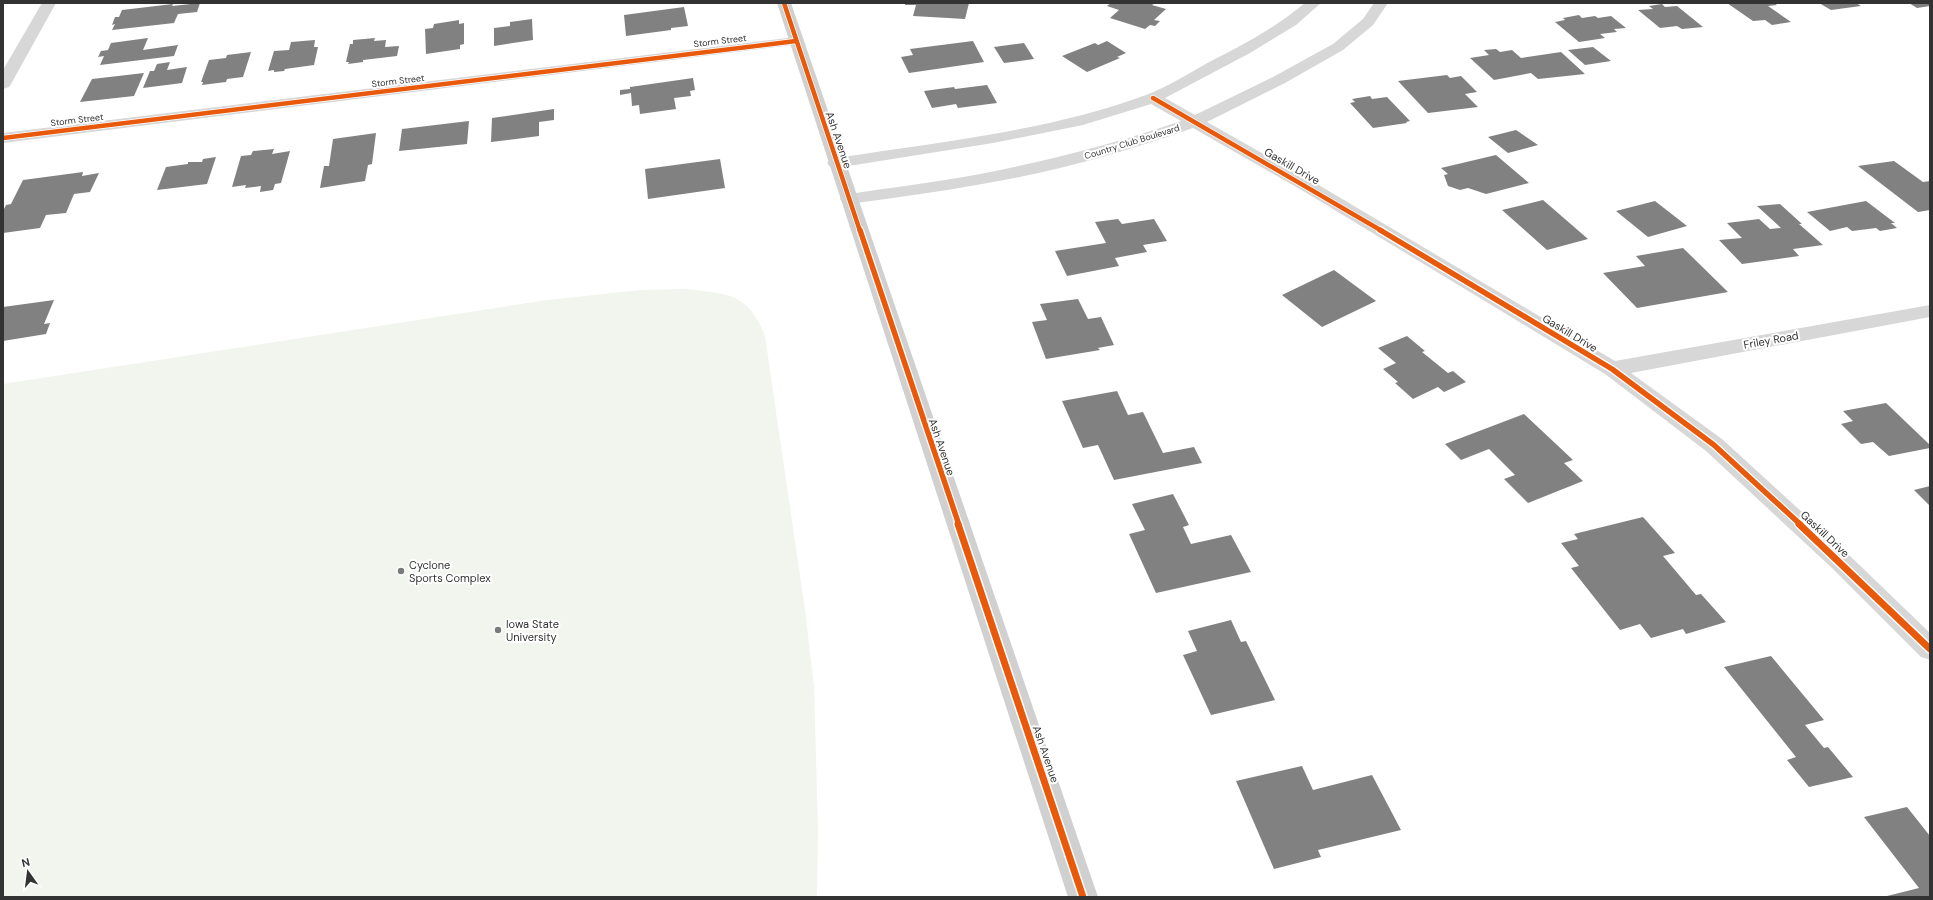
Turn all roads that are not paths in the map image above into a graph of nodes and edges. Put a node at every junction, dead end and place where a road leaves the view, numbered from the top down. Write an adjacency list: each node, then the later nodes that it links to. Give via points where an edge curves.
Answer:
1 (49, 3): 7 (street)
2 (784, 3): 6 (street, Ash Avenue)
3 (1331, 3): 5 (street)
4 (1381, 3): 9 (street, Country Club Boulevard, via 1368,22 1338,47 1279,80)
5 (1308, 8): 8 (street, via 1292,22 1246,50)
6 (796, 41): 10 (street, Storm Street); 11 (street, Ash Avenue)
7 (3, 84)
8 (1153, 98): 9 (street, Gaskill Drive); 11 (street, via 1068,123 993,138)
9 (1194, 122): 12 (street, Country Club Boulevard, via 1137,142 1066,161 983,179); 14 (street, Gaskill Drive, via 1312,188)
10 (3, 138)
11 (836, 163): 12 (street, Ash Avenue)
12 (849, 199): 16 (street, Ash Avenue)
13 (1930, 311): 14 (street, Friley Road)
14 (1612, 369): 15 (street, Gaskill Drive, via 1714,445 1841,562)
15 (1930, 649)
16 (1083, 897)

